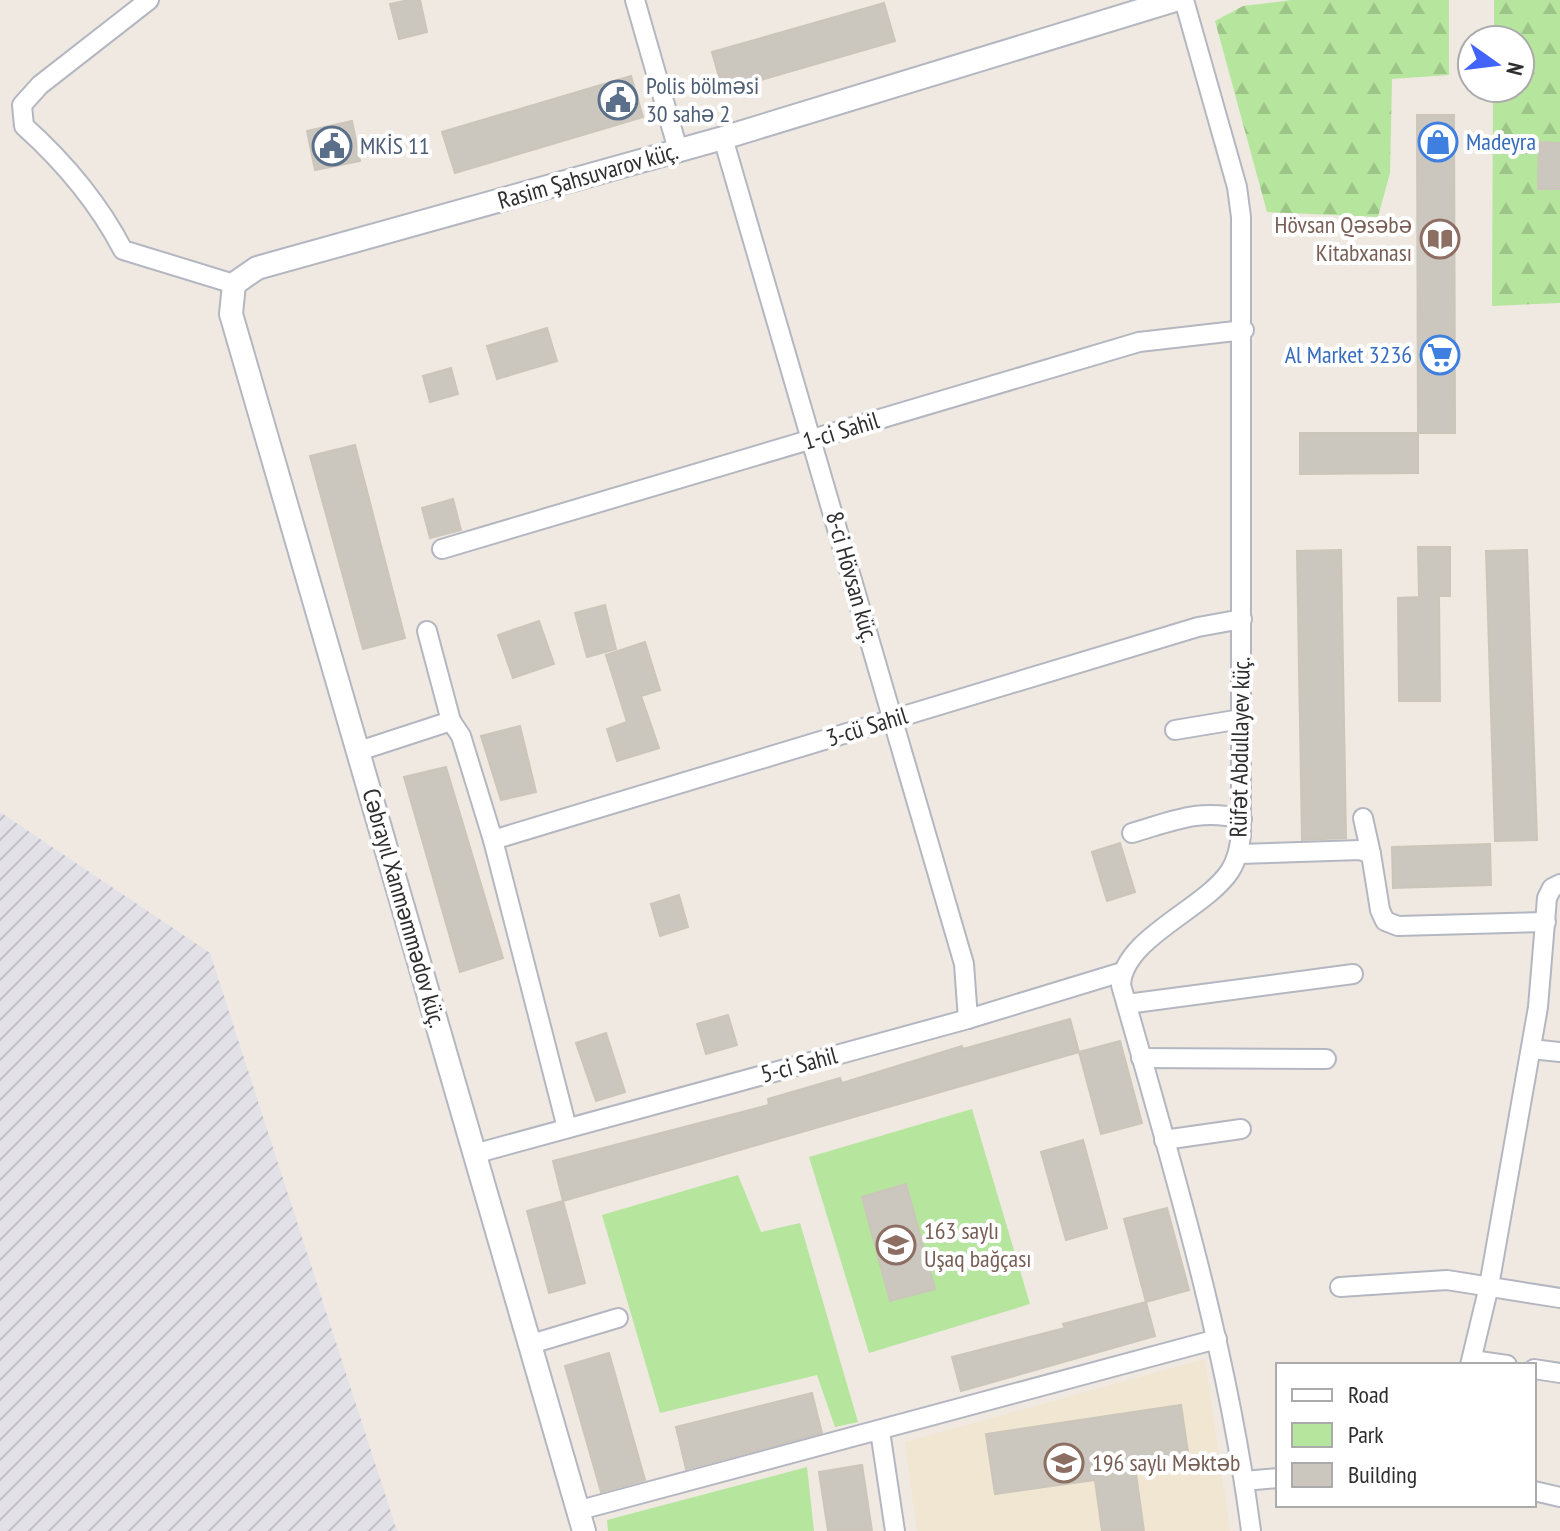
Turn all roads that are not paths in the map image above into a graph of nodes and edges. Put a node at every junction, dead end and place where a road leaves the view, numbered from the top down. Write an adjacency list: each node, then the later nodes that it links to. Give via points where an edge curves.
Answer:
1 (149, 0): 7 (street, via 40,85 22,105 24,126 56,155 106,217 123,250)
2 (635, 0): 6 (street)
3 (1175, 0): 5 (street, Rasim Şahsuvarov küç.)
4 (1184, 0): 8 (street, Rüfət Abdullayev küç., via 1237,187)
5 (723, 138): 6 (street, Rasim Şahsuvarov küç.); 9 (street, 8-ci Hövsan küç.)
6 (678, 150): 7 (street, Rasim Şahsuvarov küç., via 257,268)
7 (234, 284): 17 (street, Cəbrayıl Xanməmmədov küç., via 231,314)
8 (1244, 330): 9 (street, 1-ci Sahil, via 1139,342); 11 (street, Rüfət Abdullayev küç.)
9 (812, 439): 10 (street, 1-ci Sahil); 13 (street, 8-ci Hövsan küç.)
10 (442, 549)
11 (1242, 619): 13 (street, 3-cü Sahil, via 1198,627); 14 (street, Rüfət Abdullayev küç.)
12 (427, 631): 15 (street)
13 (892, 719): 21 (street, 3-cü Sahil); 29 (street, 8-ci Hövsan küç., via 964,964)
14 (1241, 719): 16 (street); 19 (street, Rüfət Abdullayev küç.)
15 (451, 721): 17 (street); 21 (street, via 461,736)
16 (1175, 730)
17 (359, 751): 37 (street, Cəbrayıl Xanməmmədov küç.)
18 (1363, 818): 23 (street)
19 (1242, 819): 20 (street, via 1198,813); 22 (street, Rüfət Abdullayev küç.)
20 (1132, 833)
21 (493, 840): 34 (street)
22 (1238, 854): 23 (street); 26 (street, Rüfət Abdullayev küç., via 1223,880 1138,950)
23 (1371, 854): 25 (street, via 1385,921 1398,926)
24 (1560, 884): 25 (street, via 1547,898)
25 (1546, 922): 30 (street)
26 (1122, 972): 28 (street); 29 (street, 5-ci Sahil)
27 (1353, 974): 28 (street)
28 (1127, 1004): 32 (street)
29 (968, 1019): 34 (street, 5-ci Sahil)
30 (1531, 1049): 31 (street); 38 (street)
31 (1560, 1052)
32 (1141, 1058): 33 (street); 36 (street)
33 (1326, 1059)
34 (567, 1128): 37 (street, 5-ci Sahil)
35 (1241, 1129): 36 (street)
36 (1164, 1140): 42 (street)
37 (474, 1154): 43 (street, Cəbrayıl Xanməmmədov küç.)
38 (1489, 1286): 39 (street, via 1447,1280); 40 (street); 44 (street)
39 (1340, 1287)
40 (1560, 1298)
41 (618, 1318): 43 (street)
42 (1217, 1339): 47 (street); 49 (street)
43 (531, 1344): 52 (street, Cəbrayıl Xanməmmədov küç.)
44 (1471, 1362)
45 (1536, 1369): 46 (street)
46 (1560, 1373)
47 (880, 1431): 52 (street); 53 (street)
48 (1276, 1478): 49 (street)
49 (1244, 1481): 54 (street)
50 (1536, 1491): 51 (street)
51 (1560, 1497)
52 (582, 1520)
53 (895, 1531)
54 (1251, 1531)

